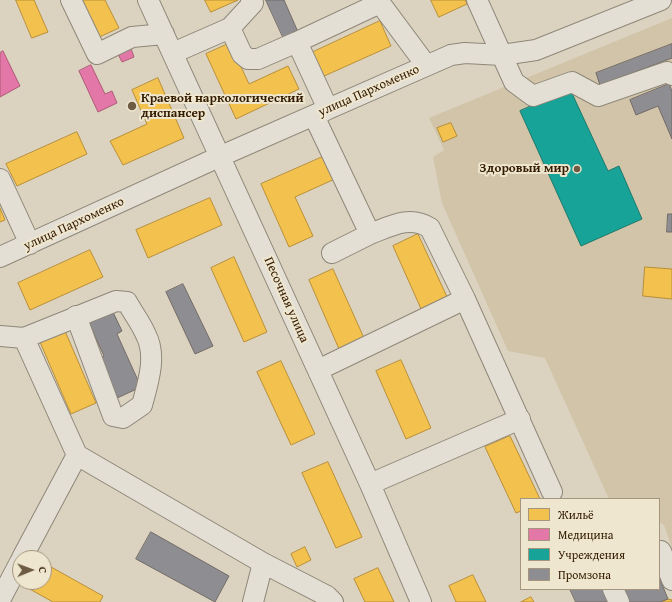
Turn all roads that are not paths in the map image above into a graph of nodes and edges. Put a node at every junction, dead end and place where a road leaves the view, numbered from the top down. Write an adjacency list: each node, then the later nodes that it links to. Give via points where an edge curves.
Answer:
1 (71, 0): 8 (street, via 97,54 132,37)
2 (148, 0): 8 (street, Песочная улица)
3 (251, 0): 7 (street, via 253,3)
4 (477, 0): 11 (street)
5 (661, 0): 11 (street, улица Пархоменко, via 536,50)
6 (381, 2): 9 (street); 12 (street)
7 (230, 28): 9 (street, via 242,54 248,59 258,59); 10 (street)
8 (164, 34): 10 (street, Песочная улица)
9 (297, 42): 14 (street)
10 (173, 53): 15 (street, Песочная улица)
11 (502, 55): 12 (street, улица Пархоменко, via 465,53 451,55); 13 (street, via 514,82 533,96 572,82 598,96 667,72)
12 (426, 65): 14 (street, улица Пархоменко)
13 (672, 75)
14 (321, 112): 15 (street, улица Пархоменко); 17 (street)
15 (221, 156): 18 (street, улица Пархоменко); 25 (street, Песочная улица)
16 (1, 182): 18 (street)
17 (370, 234): 19 (street); 21 (street, via 405,221 422,222 430,228)
18 (30, 244): 20 (street, улица Пархоменко)
19 (332, 253)
20 (0, 257)
21 (465, 299): 25 (street); 26 (street)
22 (76, 316): 22 (street, via 116,301 127,302 147,336 152,354 142,405 123,418 113,416); 24 (street)
23 (0, 336): 24 (street)
24 (24, 338): 27 (street)
25 (318, 370): 28 (street, Песочная улица)
26 (520, 419): 28 (street); 29 (street)
27 (77, 455): 30 (street); 32 (street)
28 (370, 484): 39 (street, Песочная улица)
29 (552, 492)
30 (26, 550)
31 (661, 551): 34 (street)
32 (263, 563): 37 (street); 38 (street, via 327,596)
33 (12, 577): 36 (street)
34 (672, 580)
35 (613, 590): 40 (street)
36 (0, 600)
37 (253, 602)
38 (332, 602)
39 (421, 602)
40 (619, 602)

